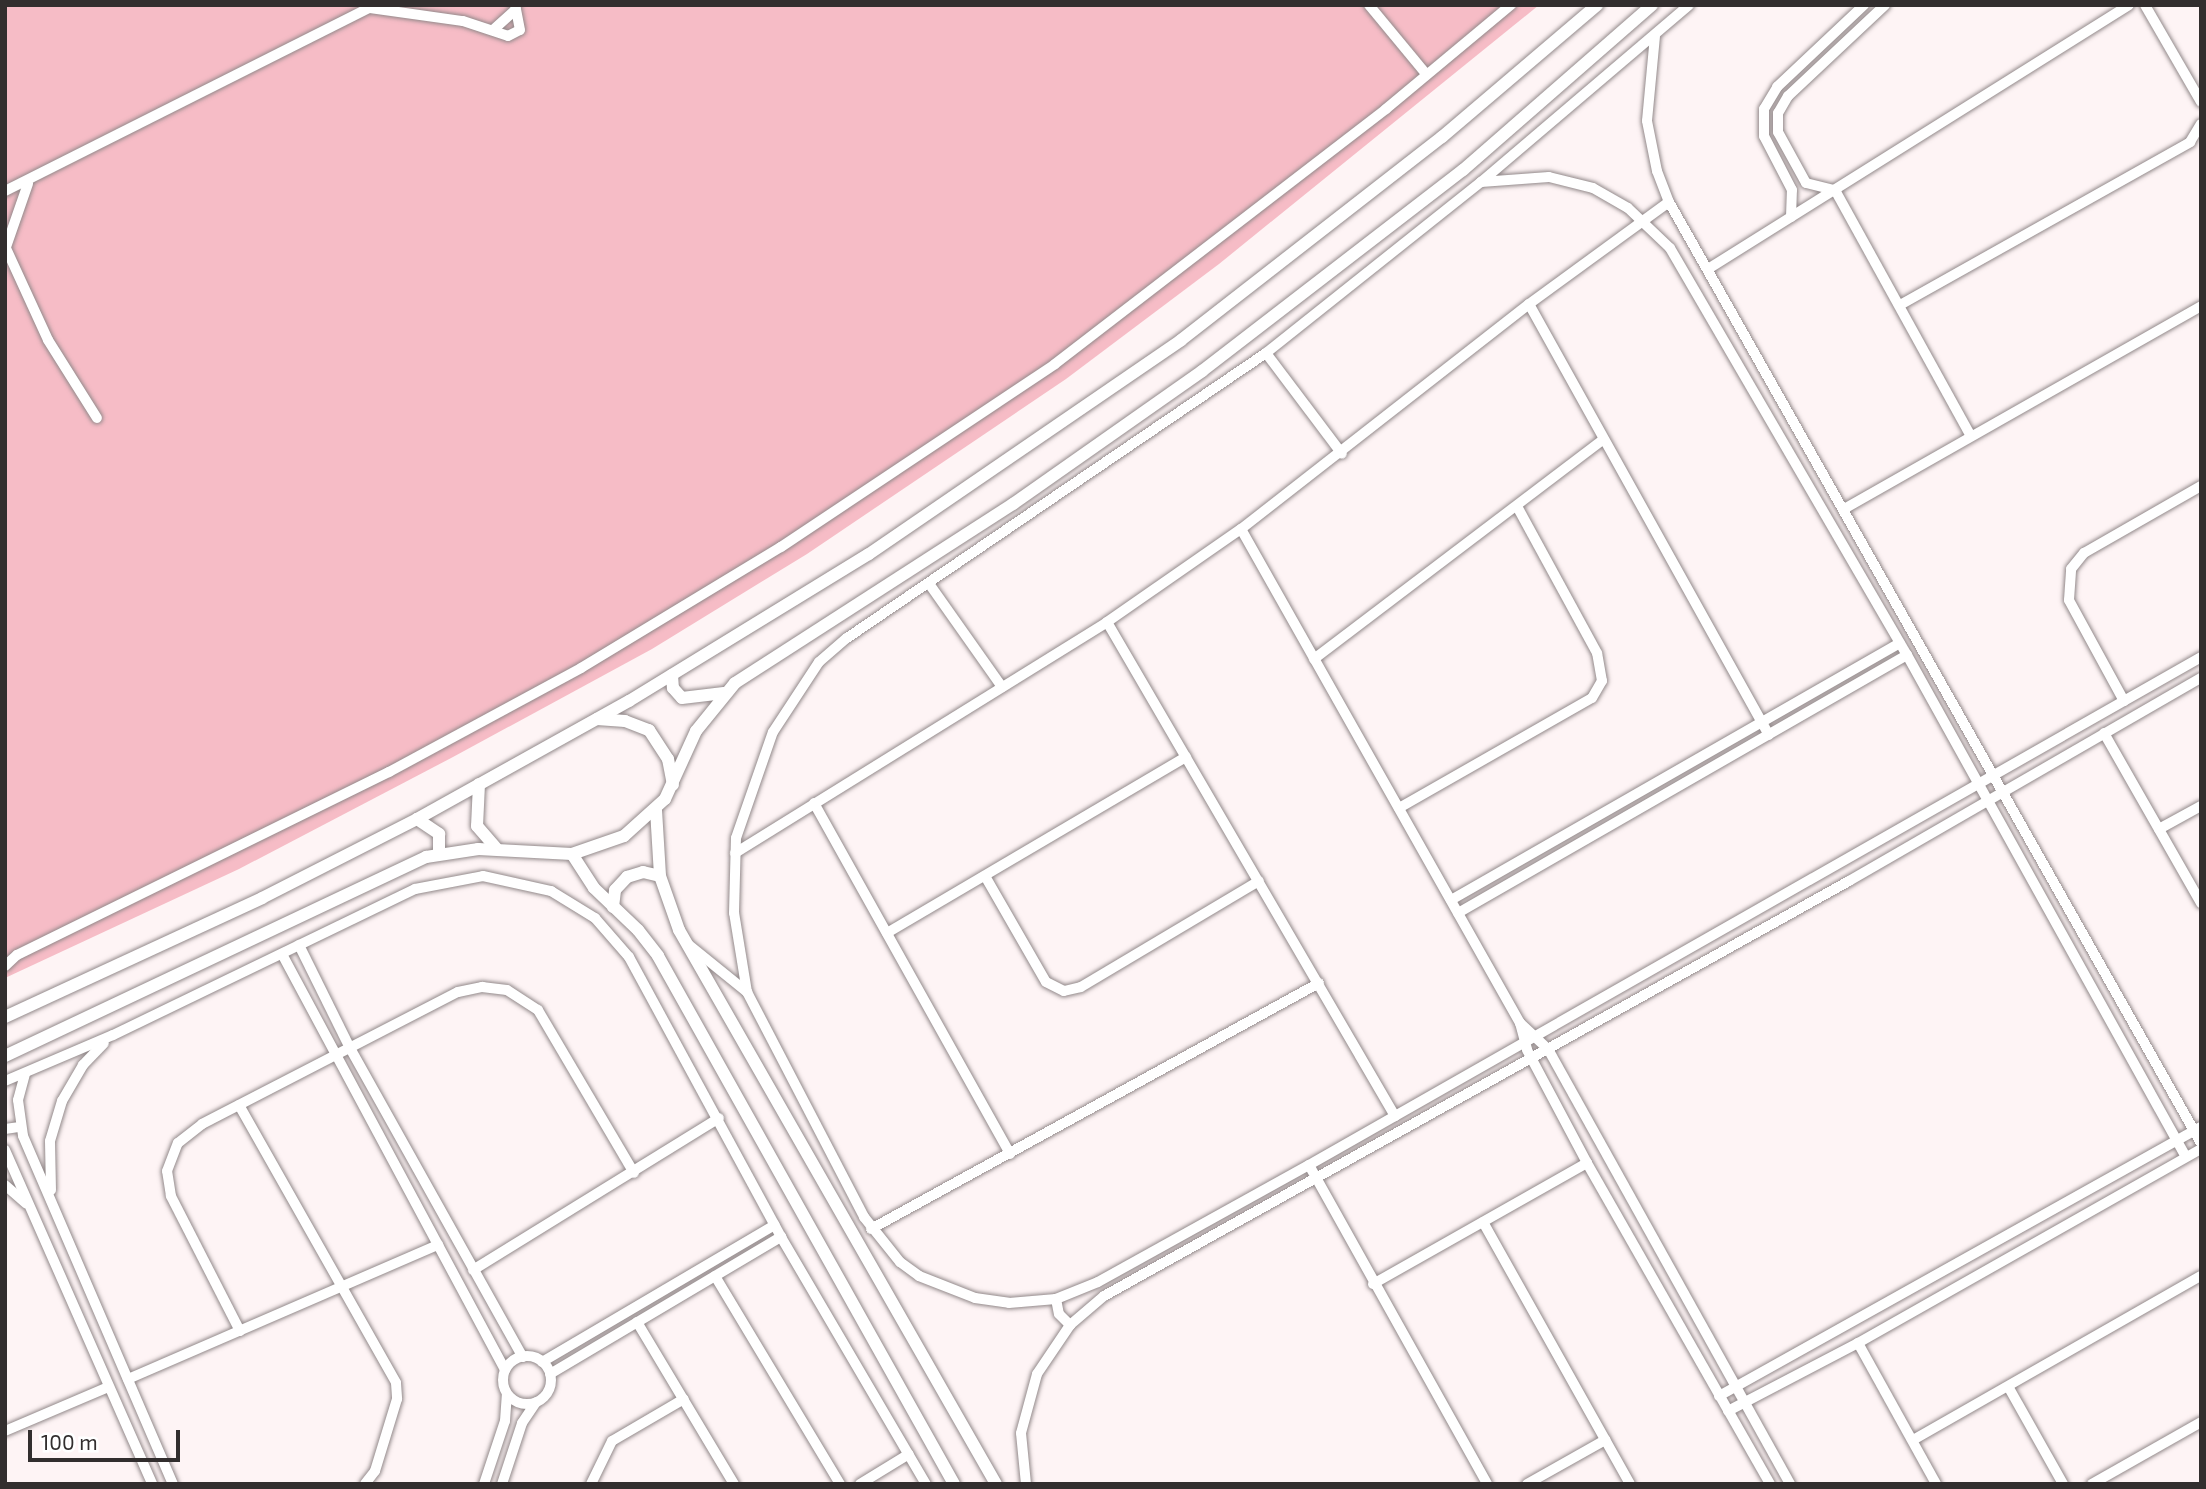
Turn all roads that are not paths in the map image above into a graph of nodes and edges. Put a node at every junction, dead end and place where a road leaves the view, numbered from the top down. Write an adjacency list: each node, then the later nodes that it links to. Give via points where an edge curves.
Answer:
1 (1369, 5): 14 (street)
2 (1511, 5): 14 (street)
3 (1597, 5): 46 (street, via 1442,137 1122,384 869,554)
4 (1652, 5): 49 (street, via 1463,170 1258,330 1013,504 748,674)
5 (1689, 5): 13 (street)
6 (1864, 5): 22 (street, via 1777,87 1764,109 1764,136 1793,190)
7 (1885, 5): 19 (street, via 1788,96 1779,113 1782,141 1806,183)
8 (2129, 5): 19 (street)
9 (2145, 5): 15 (street)
10 (373, 7): 12 (street); 18 (street)
11 (515, 7): 12 (street); 12 (street, via 518,33 508,36)
12 (493, 30)
13 (1655, 36): 17 (street); 21 (street, via 1647,121 1657,172)
14 (1426, 74): 83 (street, via 1055,364 782,547 581,668 389,772)
15 (2201, 102)
16 (2201, 124): 27 (street, via 2190,142)
17 (1481, 182): 23 (street, via 1527,176 1571,181 1614,198); 29 (street)
18 (28, 184): 20 (street); 24 (street)
19 (1835, 190): 22 (street); 27 (street)
20 (5, 191)
21 (1669, 202): 23 (street); 25 (street)
22 (1791, 217): 25 (street)
23 (1642, 219): 26 (street); 35 (street, via 1670,248)
24 (6, 246): 30 (street, via 48,340)
25 (1708, 269): 34 (street)
26 (1529, 304): 32 (street); 33 (street)
27 (1900, 305): 31 (street)
28 (2201, 306): 31 (street)
29 (1266, 353): 33 (street); 40 (street)
30 (97, 418)
31 (1971, 436): 38 (street)
32 (1602, 440): 37 (street); 52 (street)
33 (1342, 454): 39 (street)
34 (1817, 460): 35 (street); 38 (street)
35 (1800, 471): 42 (street)
36 (2201, 486): 50 (street, via 2084,553 2071,569 2069,600)
37 (1517, 506): 45 (street); 64 (street, via 1601,662 1602,681 1592,698)
38 (1844, 509): 56 (street)
39 (1241, 529): 41 (street); 45 (street)
40 (930, 585): 48 (street); 70 (street, via 847,638 797,690 758,765)
41 (1107, 622): 48 (street); 55 (street)
42 (1900, 643): 43 (street); 52 (street)
43 (1907, 655): 54 (street); 59 (street)
44 (2201, 657): 50 (street)
45 (1314, 659): 64 (street)
46 (672, 675): 49 (street, via 673,688 682,698); 51 (street)
47 (2201, 678): 53 (street)
48 (1002, 687): 62 (street)
49 (724, 694): 58 (street, via 696,731)
50 (2124, 701): 56 (street)
51 (595, 719): 57 (street); 58 (street, via 625,721 649,730 668,759)
52 (1763, 722): 54 (street); 75 (street)
53 (2104, 733): 60 (street); 67 (street)
54 (1769, 735): 78 (street)
55 (1186, 757): 73 (street); 74 (street)
56 (1995, 776): 59 (street); 60 (street)
57 (479, 784): 66 (street); 68 (street, via 477,826)
58 (673, 785): 65 (street)
59 (1978, 787): 61 (street); 91 (street)
60 (2004, 792): 61 (street); 105 (street)
61 (1986, 802): 94 (street); 106 (street)
62 (814, 803): 70 (street); 79 (street)
63 (2201, 806): 67 (street)
64 (1399, 808): 75 (street)
65 (656, 810): 71 (street, via 624,836); 72 (street)
66 (416, 819): 69 (street, via 439,834); 88 (street, via 262,898)
67 (2159, 829): 76 (street)
68 (497, 849): 69 (street); 71 (street)
69 (439, 853): 95 (street)
70 (735, 853): 87 (street, via 734,913)
71 (572, 854): 77 (street)
72 (660, 876): 77 (street, via 643,872 627,877 615,890); 80 (street)
73 (985, 876): 74 (street, via 1046,982 1064,991 1081,987); 79 (street)
74 (1259, 881): 86 (street)
75 (1451, 900): 78 (street)
76 (2201, 903)
77 (613, 907): 166 (street, via 638,929 658,956)
78 (1458, 913): 89 (street)
79 (887, 933): 110 (street)
80 (687, 943): 87 (street); 167 (street)
81 (299, 945): 82 (street); 93 (street); 102 (street, via 415,889 449,879 501,877 551,891 582,907 619,943)
82 (282, 954): 90 (street); 96 (street)
83 (18, 955): 84 (street); 85 (street)
84 (5, 956)
85 (5, 966)
86 (1319, 983): 101 (street); 110 (street)
87 (747, 992): 121 (street)
88 (5, 1017)
89 (1520, 1023): 91 (street); 92 (street)
90 (113, 1035): 98 (street); 117 (street, via 71,1082 55,1121 49,1163)
91 (1537, 1035): 92 (street); 94 (street)
92 (1524, 1042): 97 (street); 101 (street)
93 (350, 1048): 96 (street); 114 (street, via 458,992 494,987 518,995 538,1010); 124 (street)
94 (1548, 1049): 97 (street); 142 (street)
95 (5, 1056)
96 (333, 1056): 100 (street); 123 (street)
97 (1531, 1058): 112 (street); 115 (street)
98 (24, 1074): 99 (street); 103 (street, via 18,1100)
99 (5, 1081)
100 (239, 1105): 130 (street); 134 (street, via 189,1132 178,1143 167,1171 171,1196)
101 (1395, 1116): 113 (street)
102 (719, 1118): 114 (street); 120 (street)
103 (20, 1127): 104 (street); 117 (street)
104 (5, 1129)
105 (2197, 1129): 106 (street); 107 (street)
106 (2177, 1140): 111 (street); 142 (street)
107 (2201, 1143)
108 (2201, 1149): 111 (street)
109 (5, 1150): 118 (street)
110 (1010, 1154): 121 (street)
111 (2186, 1157): 135 (street)
112 (1587, 1163): 119 (street); 145 (street)
113 (1309, 1165): 115 (street); 131 (street, via 1098,1282)
114 (634, 1173): 126 (street)
115 (1316, 1178): 129 (street); 133 (street, via 1119,1287)
116 (5, 1185): 118 (street)
117 (54, 1204): 140 (street)
118 (30, 1207): 141 (street)
119 (1483, 1222): 129 (street); 153 (street)
120 (775, 1224): 122 (street); 137 (street)
121 (871, 1229): 131 (street, via 900,1262 950,1291 1009,1303)
122 (782, 1237): 127 (street); 155 (street)
123 (438, 1245): 125 (street); 130 (street)
124 (468, 1260): 125 (street); 126 (street)
125 (451, 1269): 138 (street)
126 (473, 1270): 136 (street)
127 (715, 1276): 132 (street); 163 (street)
128 (2201, 1276): 143 (street)
129 (1373, 1284): 169 (street)
130 (342, 1287): 134 (street); 158 (street, via 397,1391 375,1471)
131 (1056, 1299): 133 (street, via 1059,1314)
132 (637, 1322): 139 (street); 146 (street)
133 (1070, 1325): 168 (street, via 1044,1360 1027,1402 1021,1448)
134 (240, 1331): 140 (street)
135 (1858, 1343): 148 (street); 154 (street)
136 (523, 1357): 137 (street); 138 (street)
137 (542, 1362): 139 (street)
138 (505, 1370): 144 (street)
139 (550, 1374): 147 (street, via 549,1388)
140 (128, 1379): 157 (street)
141 (108, 1387): 152 (street); 156 (street)
142 (1735, 1387): 145 (street); 148 (street)
143 (2010, 1388): 154 (street); 175 (street)
144 (508, 1394): 147 (street, via 517,1402); 159 (street)
145 (1719, 1396): 149 (street)
146 (684, 1399): 161 (street, via 612,1441); 162 (street)
147 (536, 1402): 160 (street, via 522,1423)
148 (1744, 1402): 149 (street); 173 (street)
149 (1728, 1411): 172 (street)
150 (5, 1417): 152 (street)
151 (2201, 1422): 176 (street)
152 (8, 1430)
153 (1605, 1440): 170 (street); 171 (street)
154 (1913, 1440): 174 (street)
155 (909, 1454): 164 (street); 165 (street)
156 (152, 1484)
157 (173, 1484)
158 (365, 1484)
159 (484, 1484)
160 (502, 1484)
161 (591, 1484)
162 (734, 1484)
163 (840, 1484)
164 (860, 1484)
165 (926, 1484)
166 (954, 1484)
167 (996, 1484)
168 (1026, 1484)
169 (1487, 1484)
170 (1527, 1484)
171 (1630, 1484)
172 (1770, 1484)
173 (1790, 1484)
174 (1936, 1484)
175 (2063, 1484)
176 (2092, 1484)

